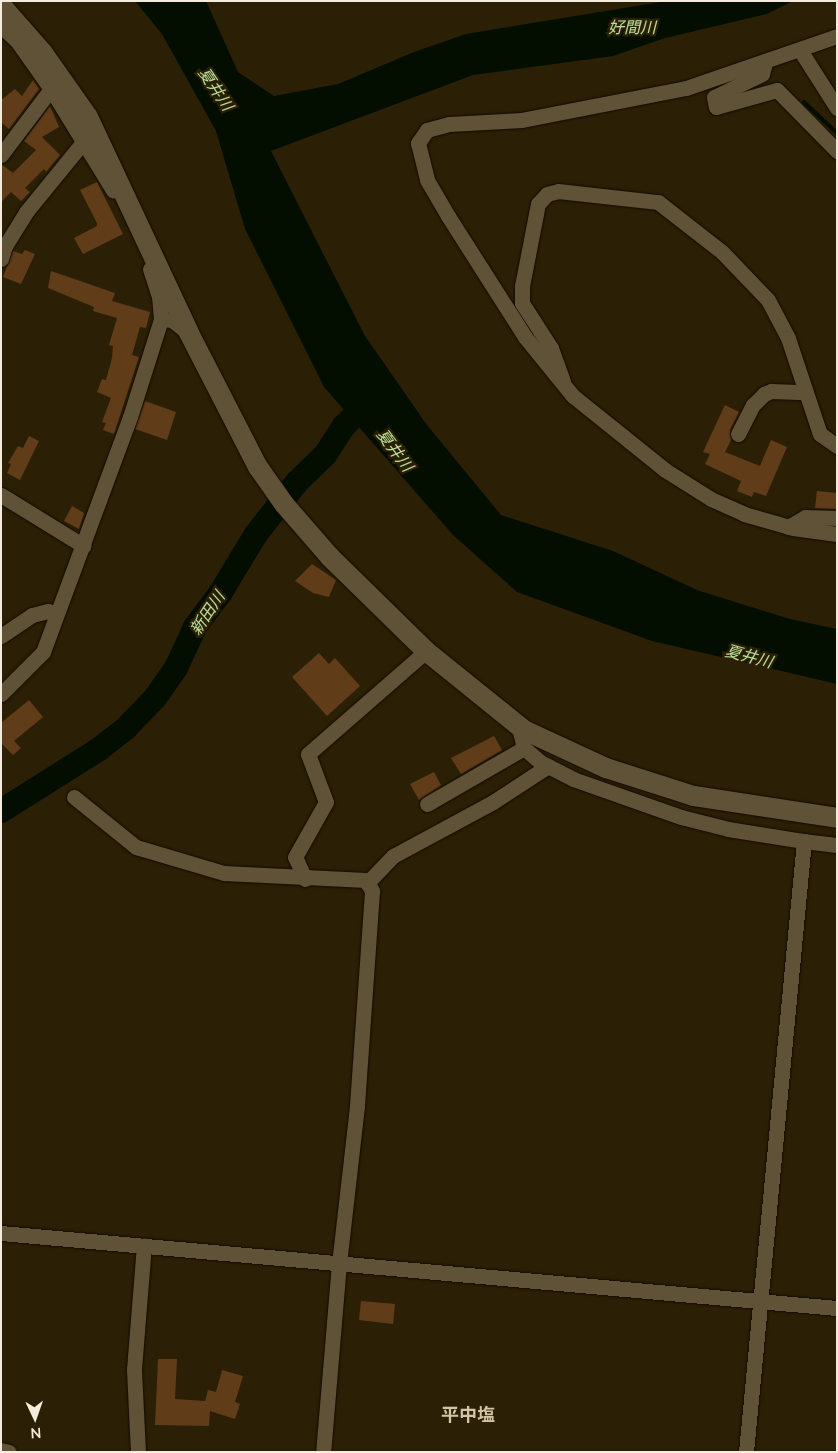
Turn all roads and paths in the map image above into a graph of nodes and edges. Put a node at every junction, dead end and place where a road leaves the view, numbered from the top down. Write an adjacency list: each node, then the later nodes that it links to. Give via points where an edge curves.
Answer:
1 (1, 5): 13 (street, via 44,53 88,117)
2 (1, 26): 6 (street, via 17,41)
3 (837, 36): 4 (street)
4 (800, 50): 5 (street); 7 (street)
5 (765, 62): 9 (street, via 762,74 714,97 716,106 777,90); 14 (street, via 686,88 623,102 522,120 449,124 427,130 421,136 418,143 427,180 525,337)
6 (51, 89): 8 (street); 10 (street)
7 (837, 108)
8 (84, 141): 11 (street, via 26,212); 12 (street, via 110,185 147,262 159,296)
9 (837, 151)
10 (1, 155)
11 (2, 252)
12 (161, 319): 13 (street, via 172,320); 22 (street)
13 (189, 334): 25 (street, via 258,467 309,533)
14 (563, 384): 15 (street, via 560,365 522,303 522,286 538,204 547,194 558,191 658,202 673,212 722,252 768,300 788,338); 20 (street, via 572,396 691,488 744,514)
15 (805, 392): 16 (street, via 771,391 764,394 753,405); 17 (street, via 820,434)
16 (738, 434)
17 (837, 446)
18 (1, 495): 22 (street)
19 (837, 518): 20 (street, via 805,517)
20 (788, 527): 21 (street)
21 (837, 534)
22 (84, 546): 23 (street)
23 (57, 614): 24 (street, via 48,611 32,615); 26 (street, via 43,652)
24 (1, 636)
25 (426, 651): 27 (street); 35 (street, via 308,754 326,802 295,856)
26 (1, 694)
27 (519, 726): 28 (street); 32 (street, via 606,768 694,796)
28 (524, 748): 29 (street); 31 (street)
29 (548, 766): 33 (street, via 573,779 681,817); 36 (street, via 493,802 393,856)
30 (74, 797): 35 (street, via 136,846 224,873)
31 (427, 804)
32 (837, 818)
33 (804, 840): 34 (street); 40 (street)
34 (837, 844)
35 (305, 879): 36 (street)
36 (367, 883): 39 (street, via 372,891 359,1076)
37 (1, 1233): 38 (street)
38 (144, 1245): 39 (street); 44 (street, via 134,1369)
39 (339, 1263): 40 (street); 45 (street)
40 (762, 1301): 41 (street); 46 (street)
41 (837, 1308)
42 (1, 1450): 43 (street)
43 (9, 1452)
44 (138, 1452)
45 (323, 1452)
46 (746, 1452)

